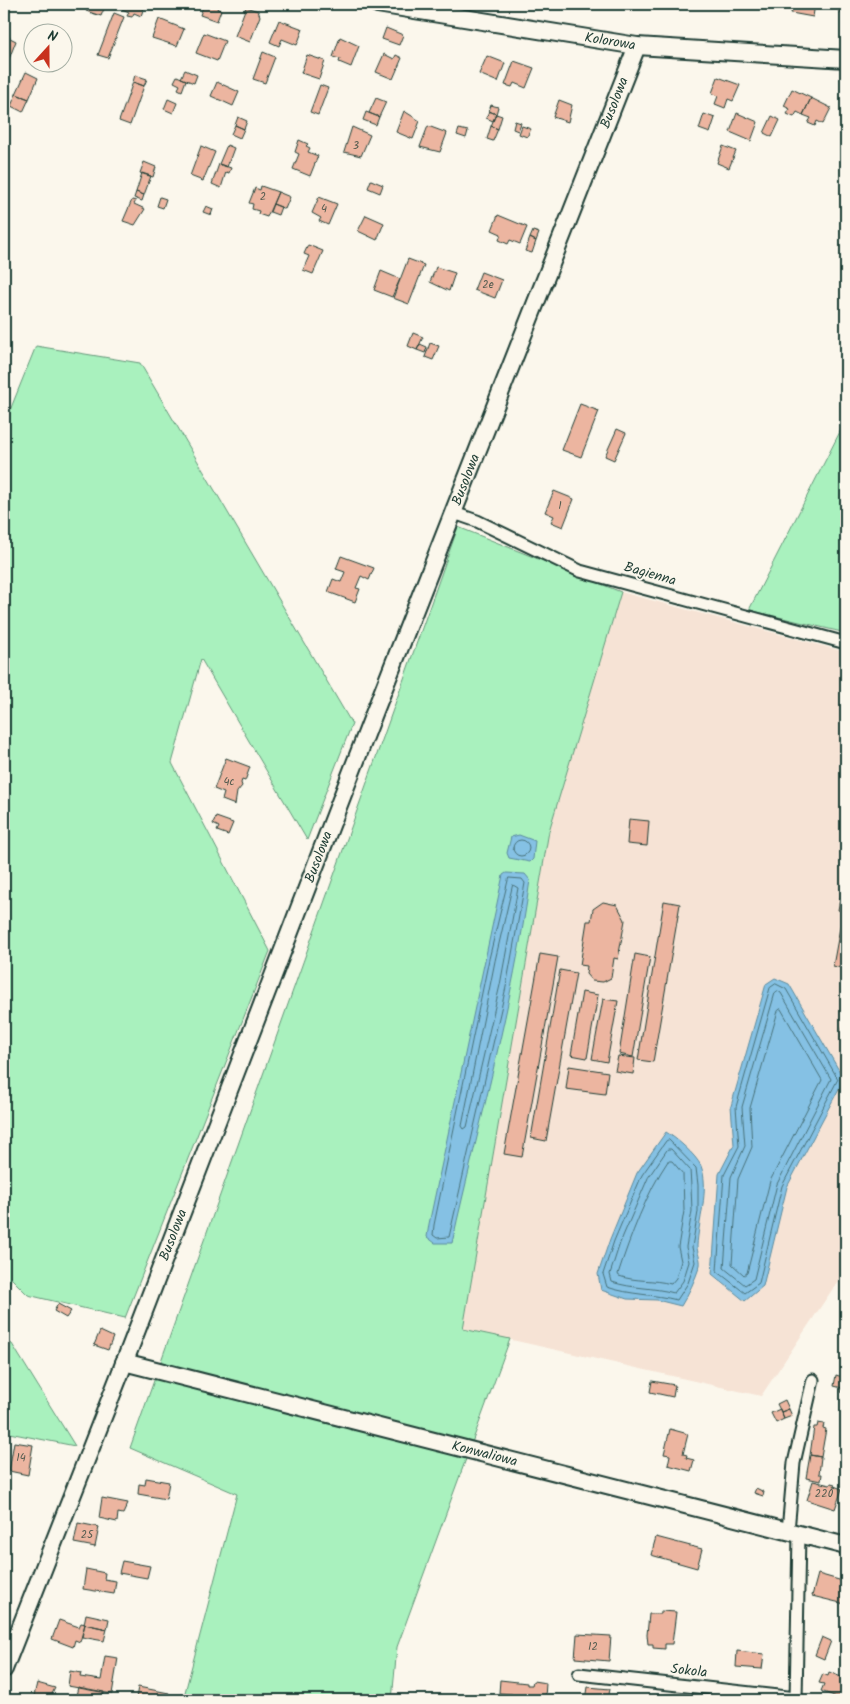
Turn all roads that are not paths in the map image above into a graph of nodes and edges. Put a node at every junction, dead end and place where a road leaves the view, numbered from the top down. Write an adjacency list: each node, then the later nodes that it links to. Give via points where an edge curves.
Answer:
1 (378, 4): 2 (street, Kolorowa)
2 (637, 46): 3 (street, Kolorowa); 4 (street, Busolowa)
3 (846, 59)
4 (454, 513): 5 (street, Bagienna, via 580,571); 6 (street, Busolowa)
5 (846, 643)
6 (124, 1362): 8 (street, Konwaliowa); 10 (street, Busolowa)
7 (813, 1380): 8 (street, Sokola, via 794,1464)
8 (793, 1532): 9 (street, Konwaliowa); 12 (street, Sokola)
9 (846, 1546)
10 (4, 1669)
11 (579, 1674): 12 (street, Sokola)
12 (796, 1699)

